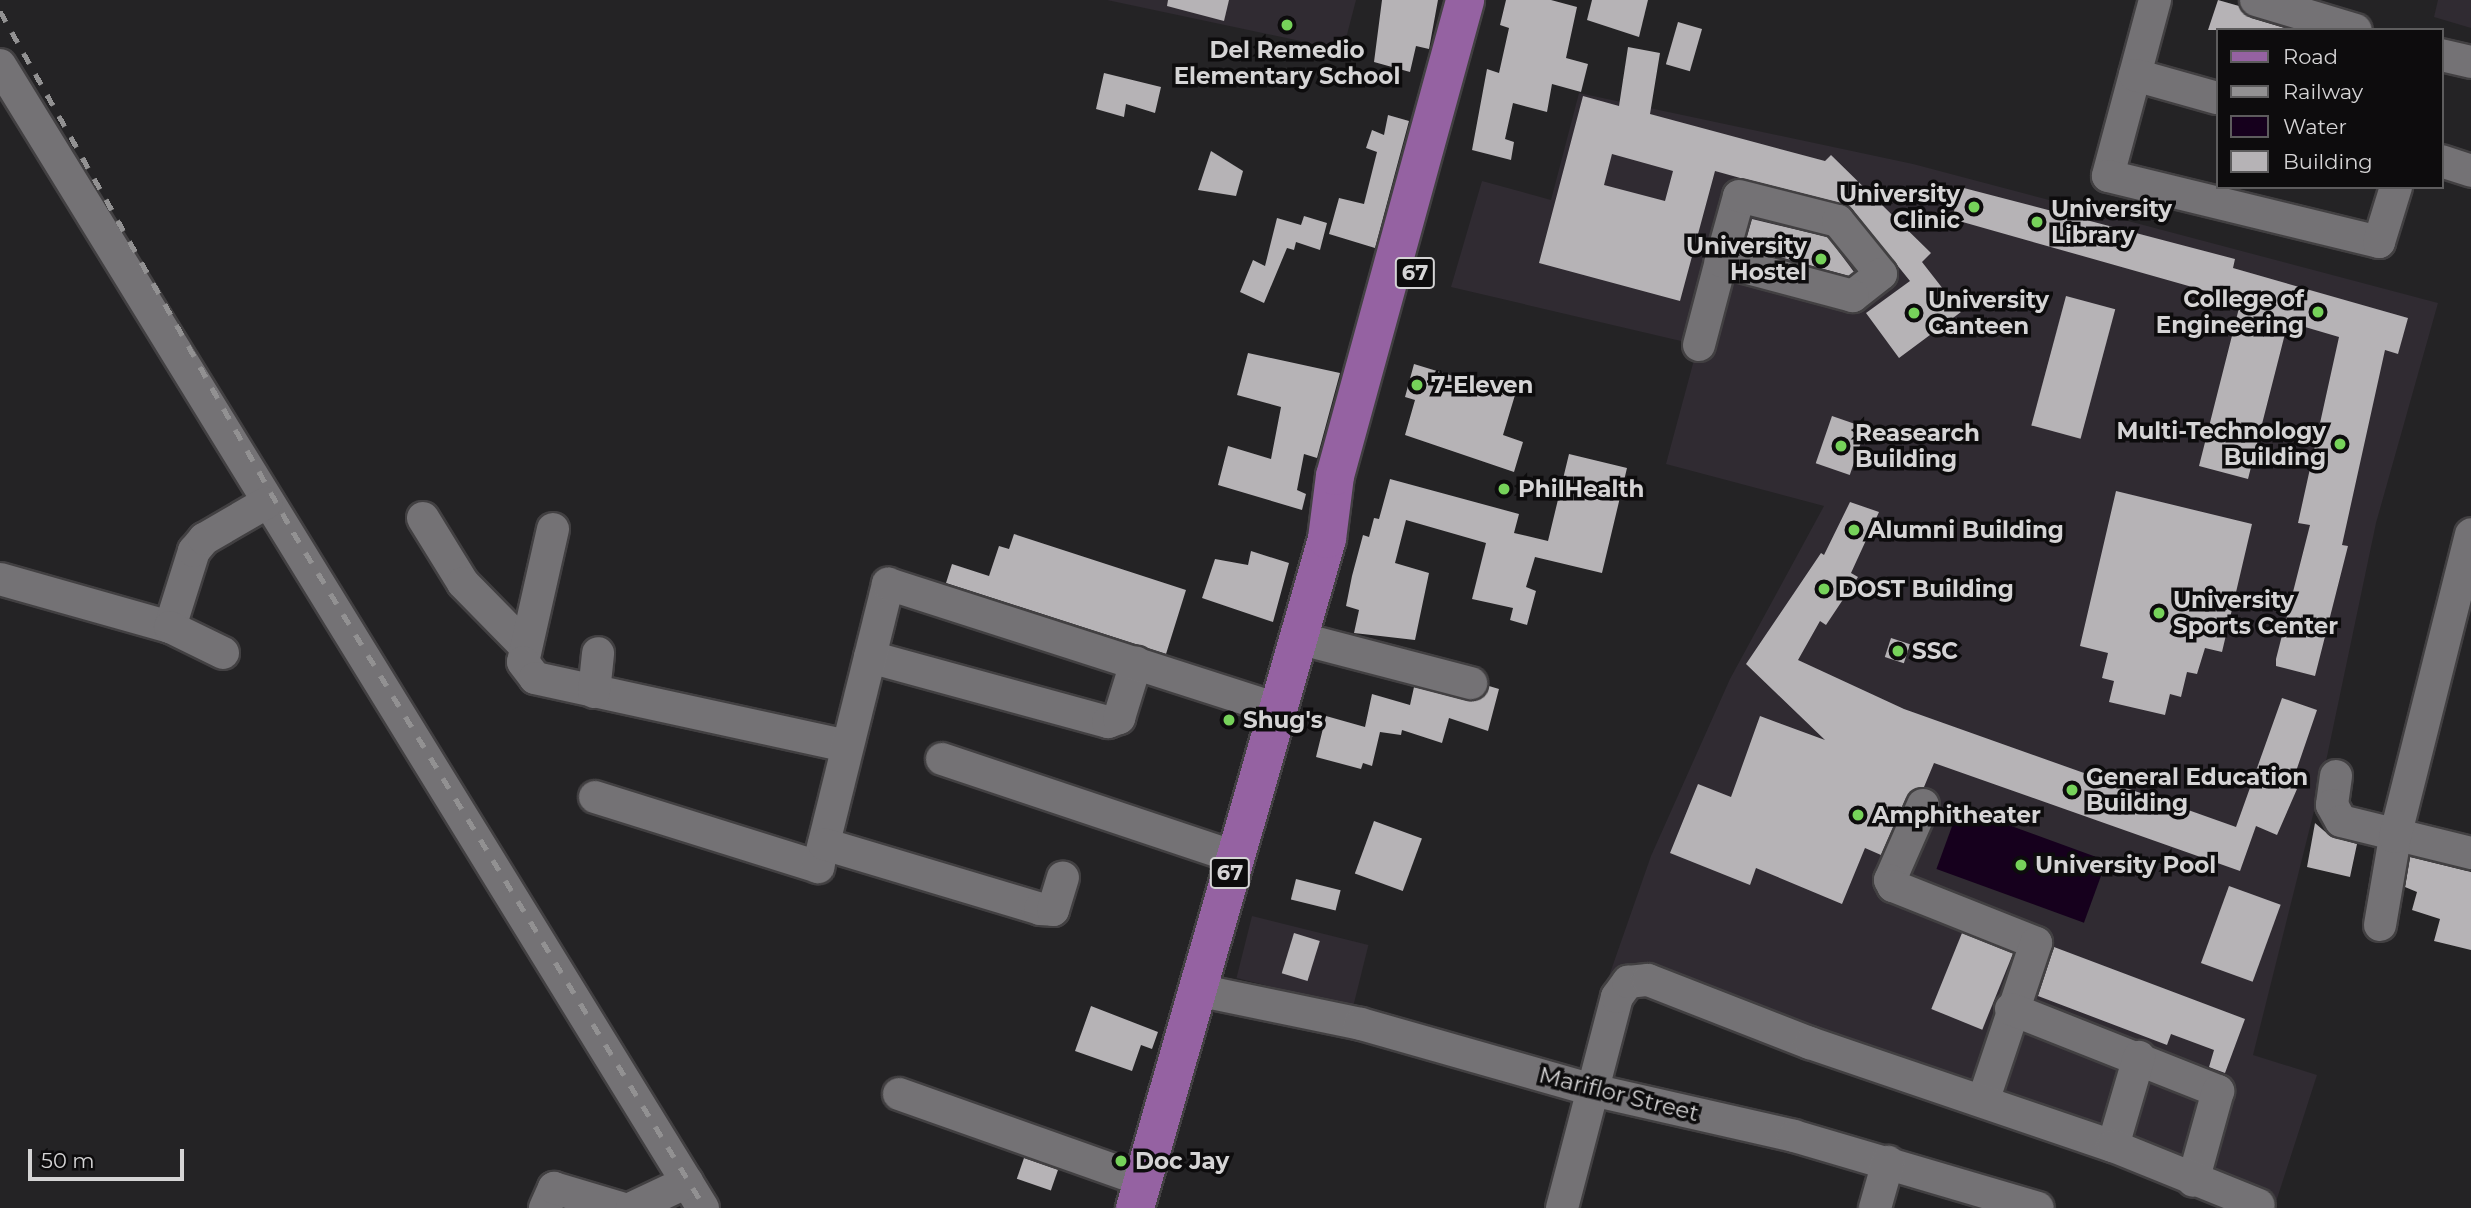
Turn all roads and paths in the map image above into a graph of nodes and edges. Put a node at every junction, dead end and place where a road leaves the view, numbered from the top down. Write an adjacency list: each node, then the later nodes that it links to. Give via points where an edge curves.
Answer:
1 (1465, 0): 20 (main road, 67, via 1332,486)
2 (1488, 0): 20 (main road, 67, via 1368,444 1346,513)
3 (2155, 0): 9 (street)
4 (2256, 0): 5 (street)
5 (2349, 28)
6 (2443, 55): 7 (street)
7 (2471, 62)
8 (0, 65): 16 (street)
9 (2135, 75): 10 (street); 13 (street, via 2108,176 2379,242)
10 (2216, 98)
11 (2443, 163): 12 (street)
12 (2471, 171)
13 (2395, 189)
14 (1721, 261): 14 (street, via 1739,196 1838,221 1881,274 1853,296); 15 (street)
15 (1699, 345)
16 (266, 503): 22 (street, via 204,539 194,551); 53 (street)
17 (423, 518): 24 (street, via 463,583)
18 (553, 529): 24 (street)
19 (2471, 534): 37 (street)
20 (1327, 539): 23 (main road, 67)
21 (0, 579): 22 (street)
22 (170, 627): 25 (street)
23 (1298, 638): 29 (street); 31 (main road, 67)
24 (525, 646): 30 (street, via 523,662 535,678)
25 (223, 653)
26 (598, 653): 30 (street)
27 (870, 657): 28 (street, via 1108,722 1119,718); 28 (street, via 888,584); 32 (street)
28 (1136, 663): 31 (street)
29 (1471, 683)
30 (594, 692): 32 (street)
31 (1278, 709): 40 (main road, 67)
32 (845, 746): 38 (street)
33 (942, 759): 40 (street)
34 (2336, 776): 37 (street, via 2332,805 2341,821)
35 (595, 797): 38 (street, via 818,867)
36 (1923, 805): 44 (street, via 1890,880 1893,886 2034,939)
37 (2395, 836): 39 (street); 42 (street)
38 (824, 844): 41 (street, via 1040,909 1053,910)
39 (2471, 853)
40 (1235, 857): 43 (main road, 67)
41 (1063, 877)
42 (2380, 925)
43 (1197, 990): 46 (street, Mariflor Street, via 1360,1024); 52 (main road, 67)
44 (2011, 1009): 45 (street); 48 (street)
45 (2139, 1058): 49 (street); 51 (street, via 2218,1091)
46 (1592, 1090): 48 (street, via 1617,997 1628,982 1648,980 1810,1043); 50 (street, Mariflor Street); 58 (street)
47 (899, 1094): 52 (street)
48 (1983, 1101): 49 (street)
49 (2113, 1146): 51 (street)
50 (1888, 1162): 59 (street); 60 (street, Mariflor Street)
51 (2193, 1181): 54 (street)
52 (1138, 1194)
53 (695, 1195): 57 (street)
54 (2259, 1205)
55 (545, 1208): 56 (street, via 554,1188)
56 (621, 1208)
57 (632, 1208)
58 (1562, 1208)
59 (1875, 1208)
60 (2038, 1208)

